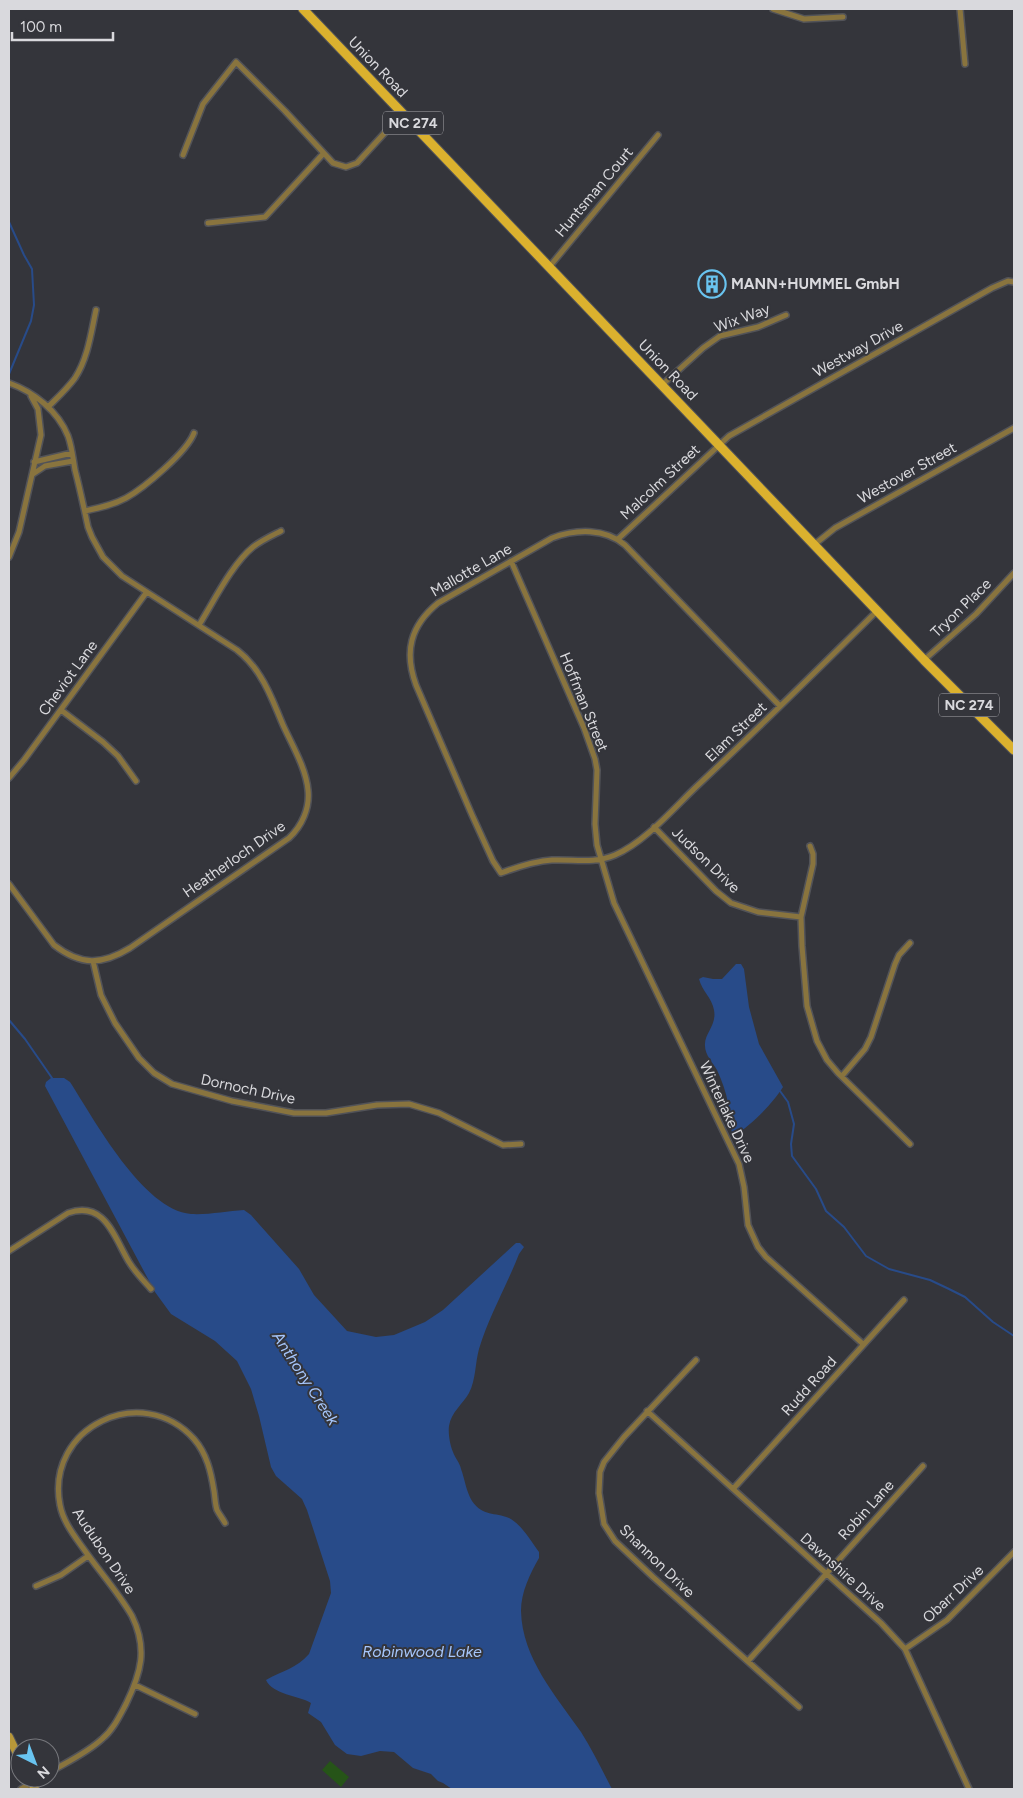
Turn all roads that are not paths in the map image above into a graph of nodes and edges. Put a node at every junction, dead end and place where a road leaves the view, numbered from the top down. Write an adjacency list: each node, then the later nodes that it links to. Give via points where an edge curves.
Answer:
1 (303, 9): 6 (main road, Union Road / NC 274)
2 (773, 9): 4 (street, via 804,19)
3 (960, 9): 5 (street)
4 (843, 17)
5 (965, 64)
6 (404, 113): 8 (street, via 353,165 336,165); 11 (main road, Union Road / NC 274)
7 (658, 135): 11 (street, Huntsman Court)
8 (324, 154): 9 (street, via 236,62 203,104); 10 (street, via 265,217)
9 (183, 155)
10 (208, 223)
11 (550, 266): 16 (main road, Union Road / NC 274)
12 (1013, 281): 21 (street, Westway Drive, via 975,298)
13 (96, 310): 18 (street, via 79,370)
14 (786, 315): 16 (street, Wix Way, via 758,327 720,336)
15 (9, 383): 17 (street, Heatherloch Drive)
16 (662, 384): 21 (main road, Union Road / NC 274)
17 (30, 394): 18 (street, Heatherloch Drive); 24 (street, via 38,409 41,425)
18 (48, 407): 22 (street, Heatherloch Drive, via 64,429)
19 (1014, 428): 29 (street, Westover Street, via 835,528)
20 (194, 434): 26 (street, via 191,442 136,491 108,506)
21 (720, 444): 28 (street, Malcolm Street); 29 (main road, Union Road / NC 274)
22 (72, 453): 23 (street, Heatherloch Drive); 24 (street)
23 (73, 461): 25 (street, via 45,466); 26 (street, Heatherloch Drive)
24 (34, 462): 25 (street)
25 (33, 474): 30 (street, via 19,532)
26 (85, 511): 33 (street, Heatherloch Drive, via 92,537 103,557)
27 (281, 532): 35 (street, via 245,554)
28 (618, 539): 31 (street, Mallotte Lane, via 592,532 570,532 552,538); 37 (street)
29 (815, 544): 34 (main road, Union Road / NC 274)
30 (9, 556)
31 (510, 562): 44 (street, Hoffman Street, via 595,759 595,824); 44 (street, Mallotte Lane, via 429,610 411,642 413,675 472,815 501,873 550,860)
32 (1014, 573): 36 (street, Tryon Place, via 976,614)
33 (146, 593): 35 (street, Heatherloch Drive); 38 (street, Cheviot Lane)
34 (878, 610): 36 (main road, Union Road / NC 274); 37 (street, Elam Street)
35 (198, 624): 48 (street, Heatherloch Drive, via 242,655 260,675 307,781 306,812 296,832 279,845 130,948 112,957)
36 (924, 660): 39 (main road, Union Road / NC 274)
37 (780, 706): 42 (street, Elam Street)
38 (61, 710): 40 (street, Cheviot Lane); 41 (street, via 118,756)
39 (1014, 750)
40 (9, 778)
41 (136, 781)
42 (654, 827): 44 (street, Elam Street, via 621,852); 46 (street, Judson Drive, via 731,903 758,912)
43 (810, 846): 46 (street, via 813,864)
44 (602, 860): 55 (street, Winterlake Drive, via 621,920 739,1164 752,1237 766,1257)
45 (9, 884): 48 (street, via 54,945 73,957)
46 (802, 917): 49 (street, via 805,988 811,1022 823,1053)
47 (910, 943): 49 (street, via 895,964 865,1049)
48 (93, 961): 50 (street, Dornoch Drive, via 101,995 119,1029 146,1066 172,1084 232,1101 294,1113 409,1104 439,1113 503,1145)
49 (842, 1076): 51 (street)
50 (521, 1144)
51 (910, 1144)
52 (9, 1251): 53 (street, via 68,1213 86,1210 106,1221 130,1264)
53 (151, 1289)
54 (904, 1300): 55 (street, Rudd Road)
55 (863, 1344): 59 (street, Rudd Road)
56 (696, 1360): 57 (street, Shannon Drive)
57 (647, 1411): 59 (street, Dawnshire Drive); 66 (street, Shannon Drive, via 610,1453 600,1472 599,1503 604,1524 615,1541)
58 (923, 1466): 63 (street, Robin Lane)
59 (733, 1489): 63 (street, Dawnshire Drive)
60 (225, 1523): 62 (street, Audubon Drive, via 216,1509 207,1461 193,1438 164,1418 135,1413 118,1415 97,1423 78,1438 60,1471 62,1514)
61 (1014, 1552): 65 (street, Obarr Drive, via 947,1620)
62 (88, 1556): 64 (street, via 61,1575); 67 (street, Audubon Drive, via 128,1609 135,1624 142,1655)
63 (826, 1573): 65 (street, Dawnshire Drive); 66 (street, Robin Lane)
64 (36, 1586)
65 (906, 1649): 71 (street, Dawnshire Drive)
66 (748, 1661): 68 (street, Shannon Drive)
67 (135, 1685): 69 (street); 70 (street, Audubon Drive, via 108,1734)
68 (799, 1707)
69 (195, 1714)
70 (60, 1766)
71 (969, 1789)

